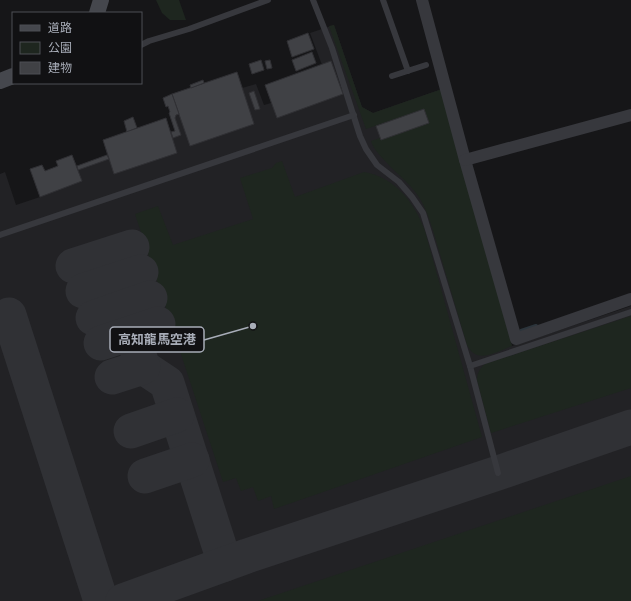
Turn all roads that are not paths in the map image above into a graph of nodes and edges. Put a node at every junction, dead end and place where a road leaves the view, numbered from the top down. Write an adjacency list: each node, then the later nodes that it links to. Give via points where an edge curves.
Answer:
1 (101, 0): 6 (street)
2 (268, 0): 7 (lane)
3 (313, 0): 13 (lane)
4 (383, 0): 9 (lane)
5 (422, 0): 15 (street)
6 (97, 12)
7 (142, 44)
8 (426, 65): 9 (lane)
9 (408, 71): 11 (lane)
10 (12, 76): 12 (street)
11 (392, 76)
12 (0, 81)
13 (354, 115): 16 (lane); 19 (lane, via 360,136 377,165 399,182 423,213)
14 (631, 115): 15 (street)
15 (465, 160): 17 (street, via 516,339)
16 (0, 235)
17 (631, 300)
18 (631, 312): 19 (lane)
19 (470, 366): 20 (lane)
20 (498, 473)

